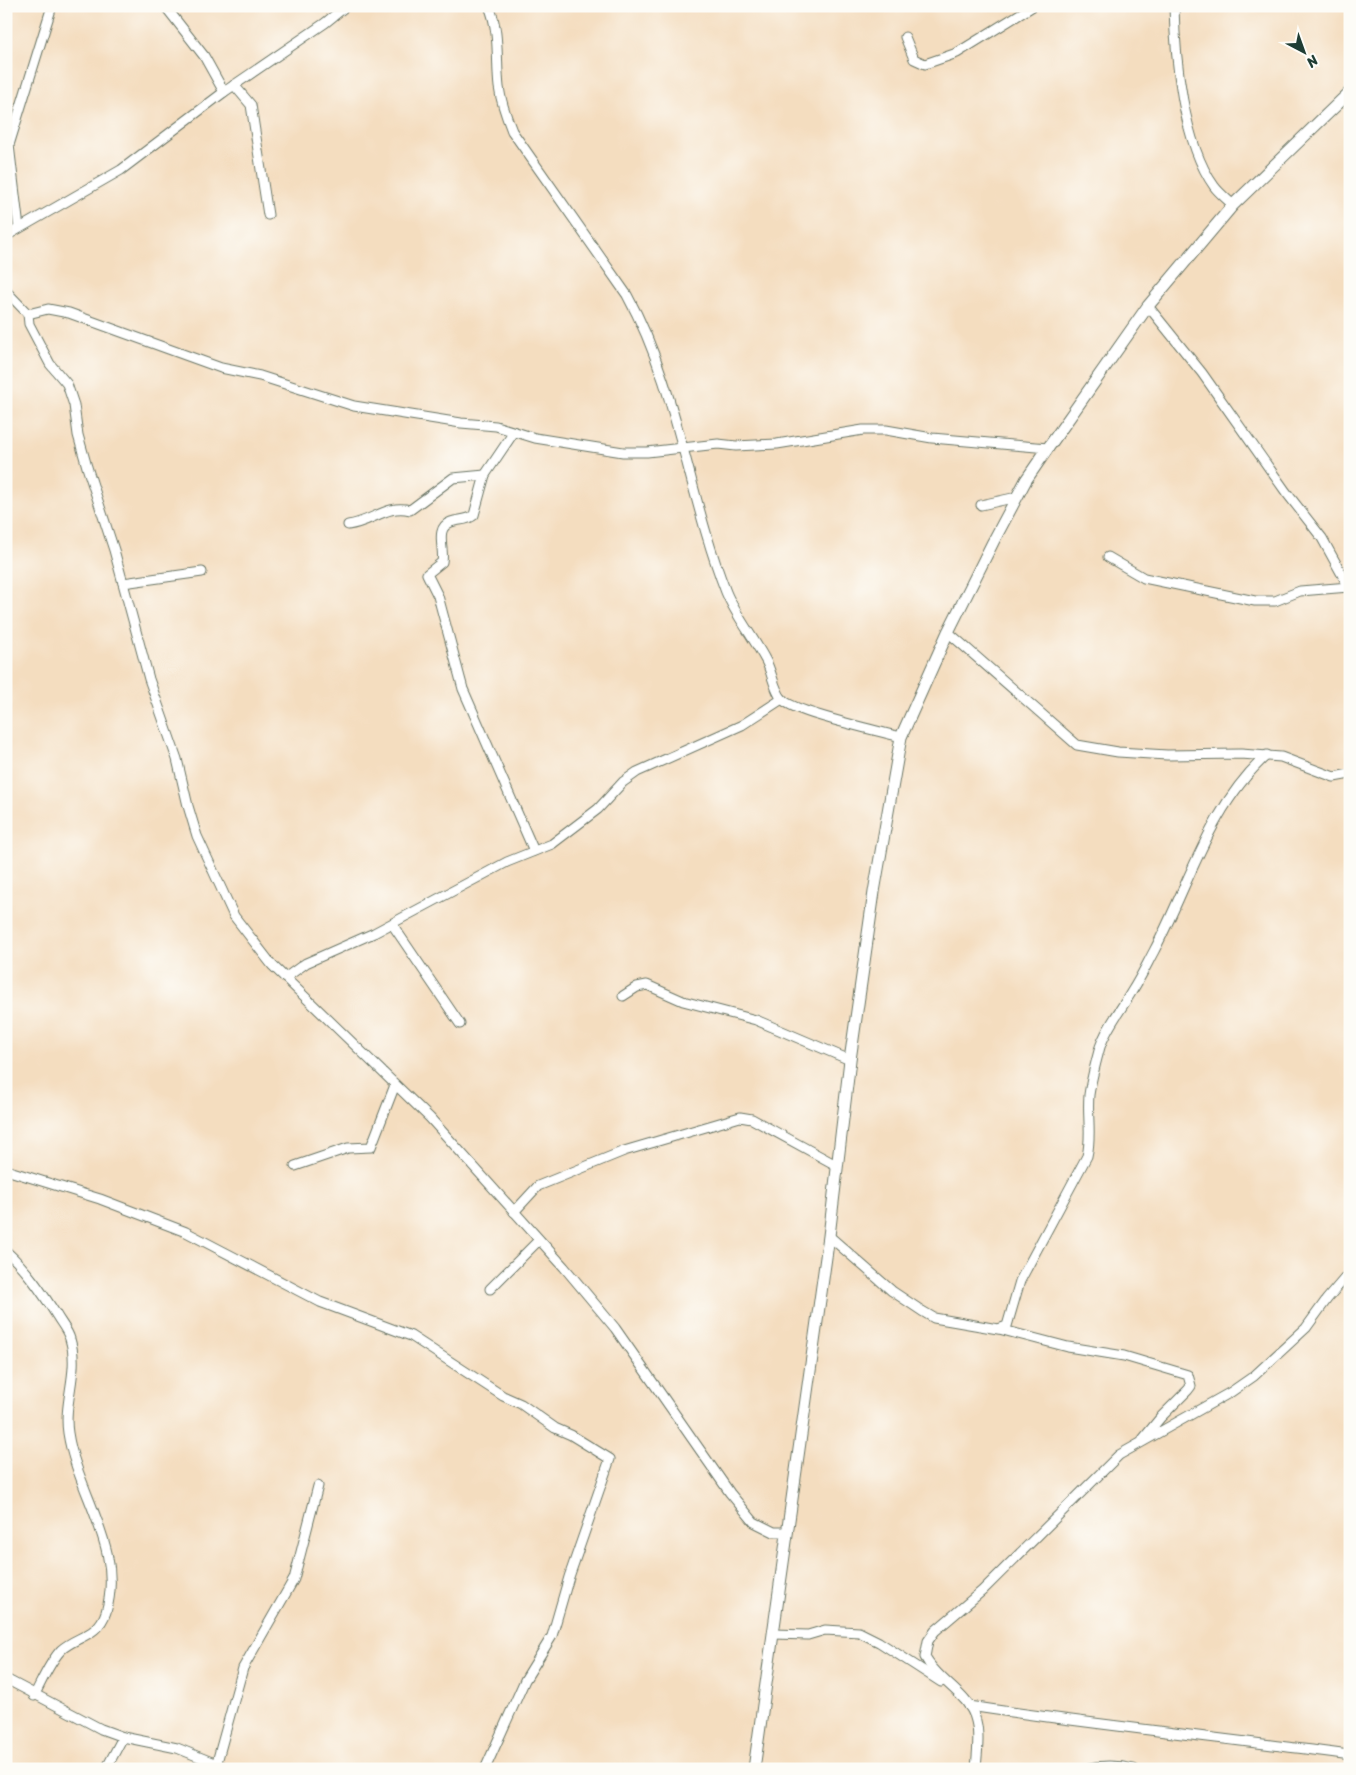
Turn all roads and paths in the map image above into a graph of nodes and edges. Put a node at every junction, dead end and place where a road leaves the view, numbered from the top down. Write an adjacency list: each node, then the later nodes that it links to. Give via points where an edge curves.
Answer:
1 (52, 6): 13 (street, via 9,145)
2 (165, 6): 9 (street, via 204,56)
3 (346, 6): 8 (street)
4 (489, 6): 20 (street, via 496,27 503,110 512,131 623,289 640,320)
5 (1033, 6): 7 (street, via 957,53 925,64 914,59)
6 (1174, 6): 11 (street, via 1187,118 1197,154 1214,187)
7 (905, 37)
8 (234, 86): 9 (street); 12 (street, via 251,105)
9 (224, 92): 13 (street, via 121,170)
10 (1350, 92): 11 (street)
11 (1233, 205): 16 (street)
12 (268, 215)
13 (19, 228): 14 (street)
14 (6, 236)
15 (6, 291): 17 (street)
16 (1148, 306): 19 (street); 28 (street, via 1202,373 1322,538)
17 (28, 314): 18 (street, via 48,308 69,313 221,368 260,376 354,406 496,426); 27 (street, via 29,324 47,357 67,384 78,435)
18 (514, 432): 20 (street, via 623,452); 21 (street)
19 (1048, 448): 20 (street, via 863,430 777,444 718,444); 22 (street)
20 (684, 449): 30 (street, via 727,595 766,661)
21 (485, 475): 24 (street, via 453,478 410,510 396,507 372,519); 34 (street, via 477,511 470,518 450,522 444,527 441,533 442,562 426,574 438,596 463,690)
22 (1017, 497): 23 (street); 29 (street)
23 (981, 505)
24 (348, 525)
25 (1108, 558): 28 (street, via 1144,578 1255,601 1275,601 1300,591)
26 (202, 572): 27 (street)
27 (123, 583): 36 (street, via 198,836 234,916)
28 (1349, 588)
29 (948, 632): 31 (street); 32 (street, via 1077,744 1118,752)
30 (782, 699): 31 (street, via 800,709); 34 (street, via 742,725 637,772 579,824 552,844)
31 (901, 737): 39 (street)
32 (1267, 756): 33 (street, via 1281,757 1334,777); 50 (street, via 1231,795 1160,940 1111,1022 1101,1046 1089,1096 1087,1156 1020,1281 1007,1326)
33 (1350, 774)
34 (534, 851): 35 (street, via 483,874)
35 (392, 924): 36 (street, via 306,963); 38 (street)
36 (285, 978): 40 (street)
37 (623, 996): 39 (street, via 647,985 699,1006 756,1020)
38 (460, 1024)
39 (850, 1060): 41 (street)
40 (395, 1085): 42 (street, via 371,1147 348,1148); 44 (street, via 430,1118)
41 (836, 1165): 44 (street, via 752,1120 740,1117 624,1151 538,1186); 45 (street)
42 (295, 1166)
43 (6, 1170): 66 (street, via 100,1199 186,1232 320,1302 411,1336 503,1396 610,1459 552,1636 525,1680)
44 (514, 1212): 46 (street)
45 (829, 1236): 50 (street, via 892,1291 934,1318); 53 (street)
46 (538, 1241): 49 (street); 53 (street, via 615,1328 754,1522 766,1530)
47 (6, 1250): 59 (street, via 42,1291 70,1338 75,1366 68,1399 67,1430 82,1488 107,1549 109,1572 106,1612 101,1622 82,1639 62,1650 48,1668)
48 (1350, 1272): 51 (street, via 1306,1328 1254,1376 1232,1392)
49 (490, 1289)
50 (998, 1329): 51 (street, via 1068,1347 1124,1356 1188,1375 1191,1386)
51 (1141, 1442): 55 (street, via 1120,1455 982,1591 935,1631 928,1641)
52 (318, 1486): 63 (street, via 294,1579 243,1668)
53 (788, 1532): 54 (street)
54 (774, 1634): 56 (street, via 808,1635 826,1630 859,1632); 67 (street)
55 (925, 1657): 56 (street); 58 (street)
56 (916, 1666): 58 (street)
57 (6, 1679): 59 (street)
58 (954, 1691): 60 (street)
59 (34, 1696): 61 (street)
60 (969, 1706): 62 (street); 68 (street, via 976,1720)
61 (123, 1737): 63 (street, via 177,1748); 64 (street)
62 (1350, 1755)
63 (217, 1762): 65 (street)
64 (106, 1769)
65 (229, 1769)
66 (485, 1769)
67 (754, 1769)
68 (976, 1769)
69 (1084, 1769): 70 (street, via 1120,1766)
70 (1134, 1769)

